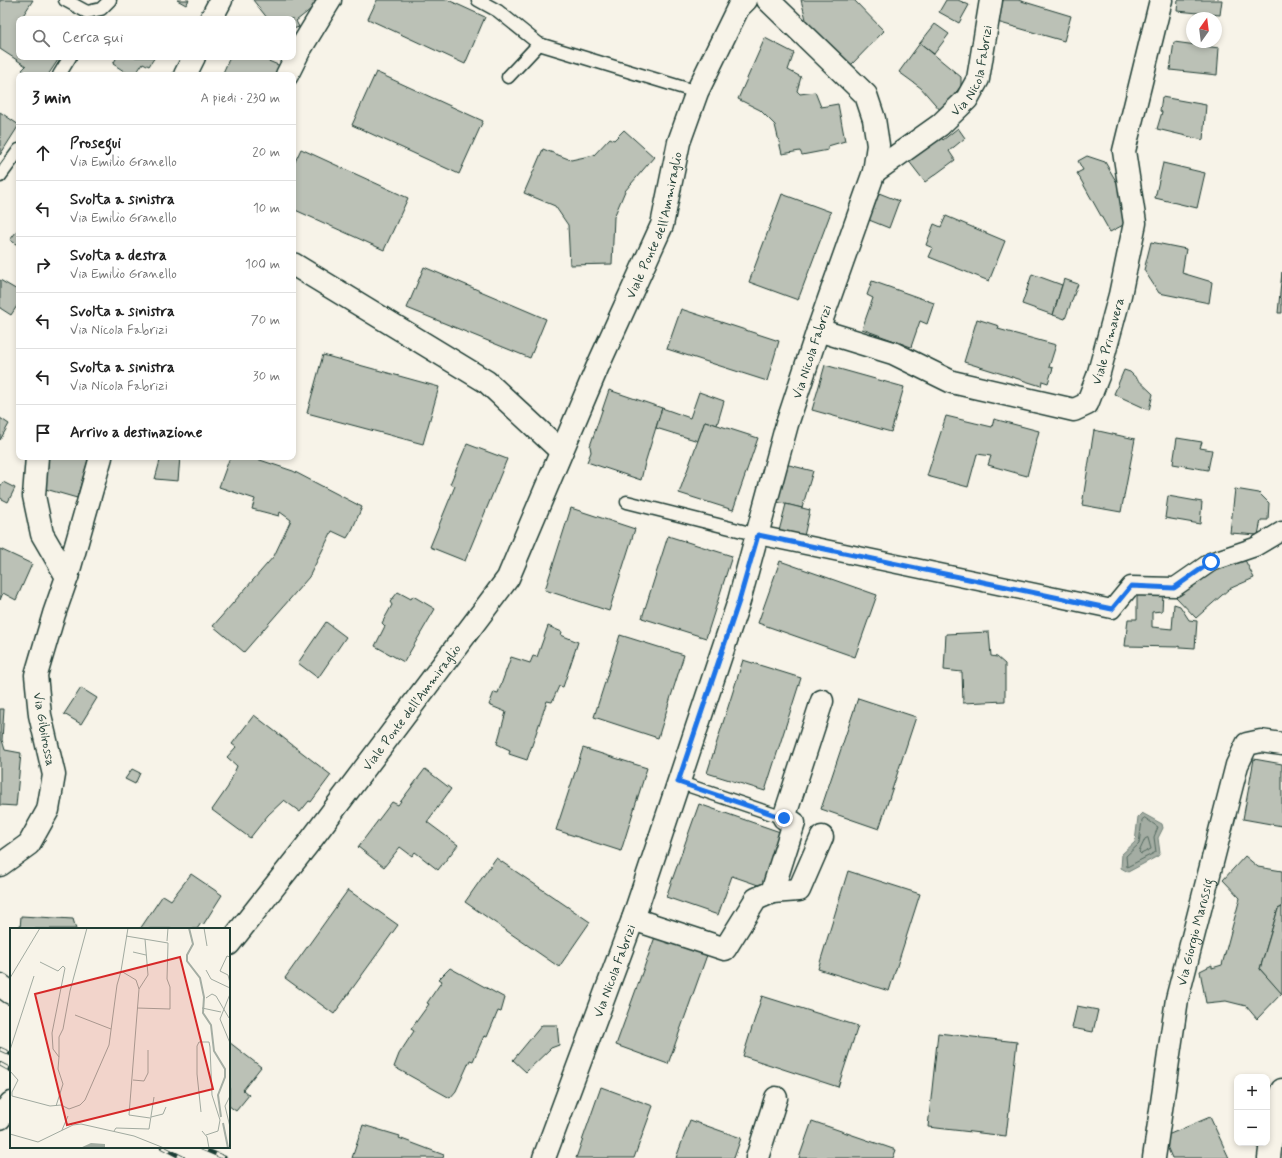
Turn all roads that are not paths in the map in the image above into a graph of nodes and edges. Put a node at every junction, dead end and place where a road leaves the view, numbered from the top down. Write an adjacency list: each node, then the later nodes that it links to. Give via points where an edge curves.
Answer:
1 (65, 0): 10 (lane)
2 (110, 0): 10 (lane, via 102,9)
3 (221, 0): 11 (street)
4 (330, 0): 13 (street)
5 (478, 0): 12 (lane, via 498,11)
6 (746, 0): 21 (street, Viale Ponte dell'Ammiraglio, via 738,8)
7 (768, 0): 23 (street, Via Nicola Fabrizi, via 866,95 874,119 878,145)
8 (991, 0): 23 (street, Via Nicola Fabrizi, via 978,79 967,99 940,125)
9 (1161, 0): 26 (street, Viale Primavera, via 1124,151 1135,223 1120,295 1098,376 1087,404 1074,410 952,382 893,353)
10 (87, 16)
11 (213, 16)
12 (539, 44): 20 (lane); 21 (lane)
13 (296, 57)
14 (68, 60): 17 (lane)
15 (192, 60): 18 (street)
16 (294, 60): 19 (street)
17 (61, 72)
18 (186, 72)
19 (288, 72)
20 (508, 77)
21 (697, 92): 27 (street, Viale Ponte dell'Ammiraglio, via 679,142 662,225)
22 (16, 154): 24 (lane)
23 (874, 172): 26 (street, Via Nicola Fabrizi)
24 (0, 176)
25 (296, 266): 27 (street, via 487,382)
26 (818, 330): 32 (street, Via Nicola Fabrizi, via 779,452)
27 (561, 451): 42 (street, Viale Ponte dell'Ammiraglio, via 508,578 308,844)
28 (38, 460): 33 (street, via 34,496 42,534)
29 (100, 460): 33 (street, Via Gibilrossa)
30 (627, 502): 32 (lane)
31 (1282, 531): 32 (street, via 1255,547 1211,562 1174,588 1131,586 1112,609)
32 (758, 535): 36 (street, Via Nicola Fabrizi, via 739,601)
33 (67, 577): 39 (street, Via Gibilrossa, via 36,675 40,715 54,775 48,810 29,844)
34 (822, 701): 37 (street)
35 (1282, 744): 51 (street, Via Giorgio Marussig, via 1261,741 1247,744 1237,765 1177,999)
36 (678, 782): 37 (lane); 41 (street, Via Nicola Fabrizi)
37 (784, 818): 40 (street, via 794,823)
38 (822, 837): 40 (street, via 798,890)
39 (0, 865)
40 (772, 892): 41 (street, via 756,899 725,949)
41 (633, 919): 49 (street, Via Nicola Fabrizi)
42 (230, 943)
43 (0, 986): 44 (street)
44 (10, 992)
45 (1282, 1090): 52 (street, via 1275,1107)
46 (776, 1098): 50 (street)
47 (10, 1104): 48 (street)
48 (0, 1118)
49 (544, 1158)
50 (757, 1158)
51 (1154, 1158)
52 (1268, 1158)

